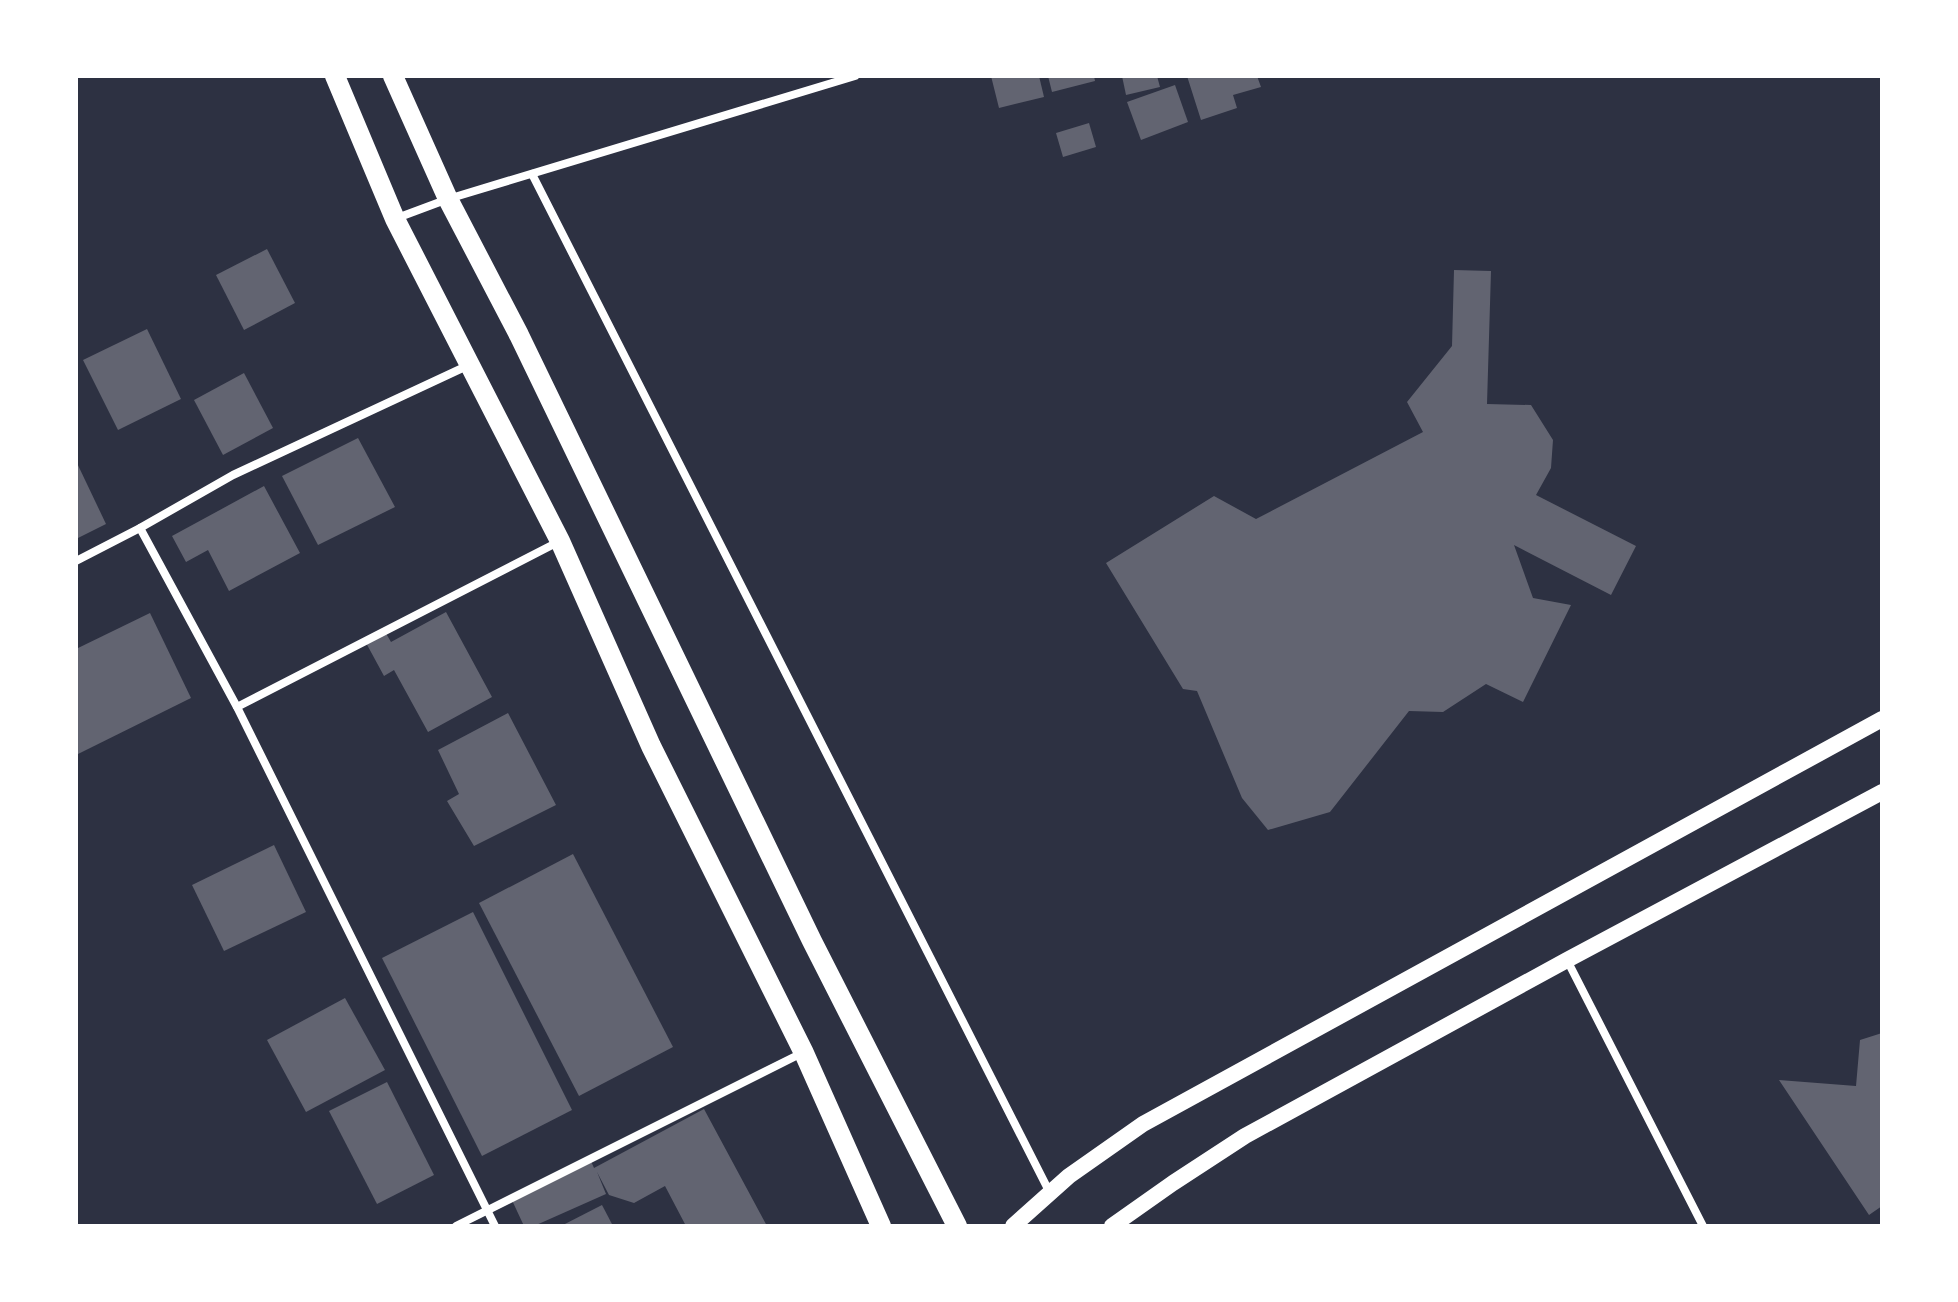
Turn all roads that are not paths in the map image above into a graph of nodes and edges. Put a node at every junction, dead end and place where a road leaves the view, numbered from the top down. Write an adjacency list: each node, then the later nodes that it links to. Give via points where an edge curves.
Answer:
1 (335, 76): 6 (main road)
2 (393, 76): 5 (main road)
3 (855, 76): 4 (street)
4 (532, 174): 5 (street); 16 (street)
5 (448, 199): 6 (street); 21 (main road)
6 (395, 219): 7 (main road)
7 (470, 364): 8 (street, via 233,475); 9 (main road)
8 (140, 528): 10 (street); 11 (street)
9 (560, 541): 11 (street); 15 (main road, via 651,746)
10 (76, 561)
11 (237, 707): 17 (street)
12 (1882, 719): 16 (main road, via 1143,1124)
13 (1882, 792): 14 (main road)
14 (1567, 960): 23 (main road, via 1245,1136); 24 (street)
15 (804, 1053): 17 (street); 20 (main road)
16 (1050, 1193): 22 (main road)
17 (487, 1211): 18 (street); 19 (street)
18 (456, 1226)
19 (495, 1226)
20 (881, 1226)
21 (957, 1226)
22 (1013, 1226)
23 (1112, 1226)
24 (1703, 1226)

